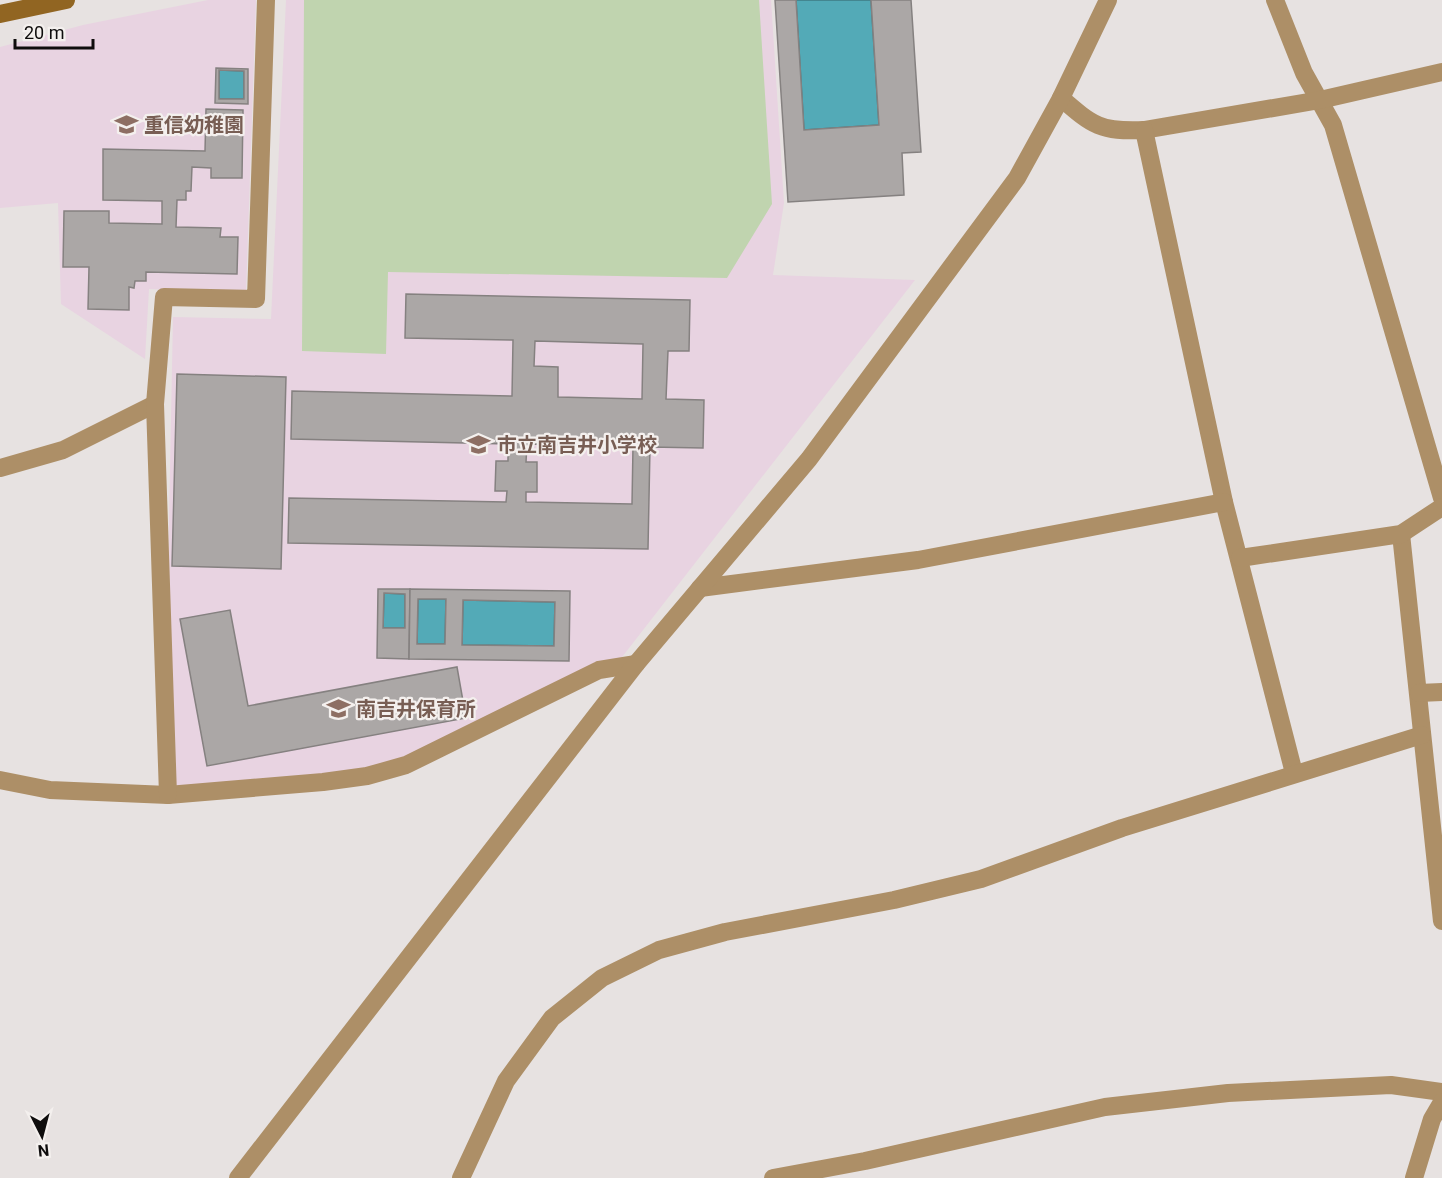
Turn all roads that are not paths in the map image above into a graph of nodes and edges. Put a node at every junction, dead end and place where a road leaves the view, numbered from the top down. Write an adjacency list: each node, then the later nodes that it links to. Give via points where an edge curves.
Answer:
1 (66, 0): 5 (main road)
2 (266, 0): 10 (street, via 256,299 164,297)
3 (1108, 0): 7 (street)
4 (1275, 0): 8 (street, via 1304,73)
5 (0, 14)
6 (1442, 72): 8 (street)
7 (1061, 98): 9 (street, via 1091,124 1121,131); 17 (street, via 1010,187 808,459)
8 (1320, 100): 9 (street); 12 (street, via 1334,125)
9 (1144, 130): 13 (street)
10 (155, 404): 11 (street, via 63,450); 24 (street)
11 (0, 468)
12 (1442, 498)
13 (1224, 502): 16 (street); 17 (street, via 918,560)
14 (1442, 507): 15 (street)
15 (1401, 534): 16 (street); 20 (street)
16 (1240, 558): 22 (street)
17 (700, 588): 18 (street)
18 (636, 664): 24 (street, via 599,670 406,765 323,782); 28 (street)
19 (1442, 692): 20 (street)
20 (1419, 693): 21 (street)
21 (1422, 735): 22 (street); 25 (street)
22 (1294, 773): 29 (street, via 1122,828 981,879 725,932 658,950 602,978 552,1018 506,1081)
23 (0, 780): 24 (street, via 50,790)
24 (168, 795)
25 (1442, 921)
26 (1442, 1092): 30 (street, via 1390,1085 1263,1091 1106,1107)
27 (1442, 1102): 31 (street, via 1432,1119)
28 (238, 1178)
29 (461, 1178)
30 (773, 1178)
31 (1414, 1178)

